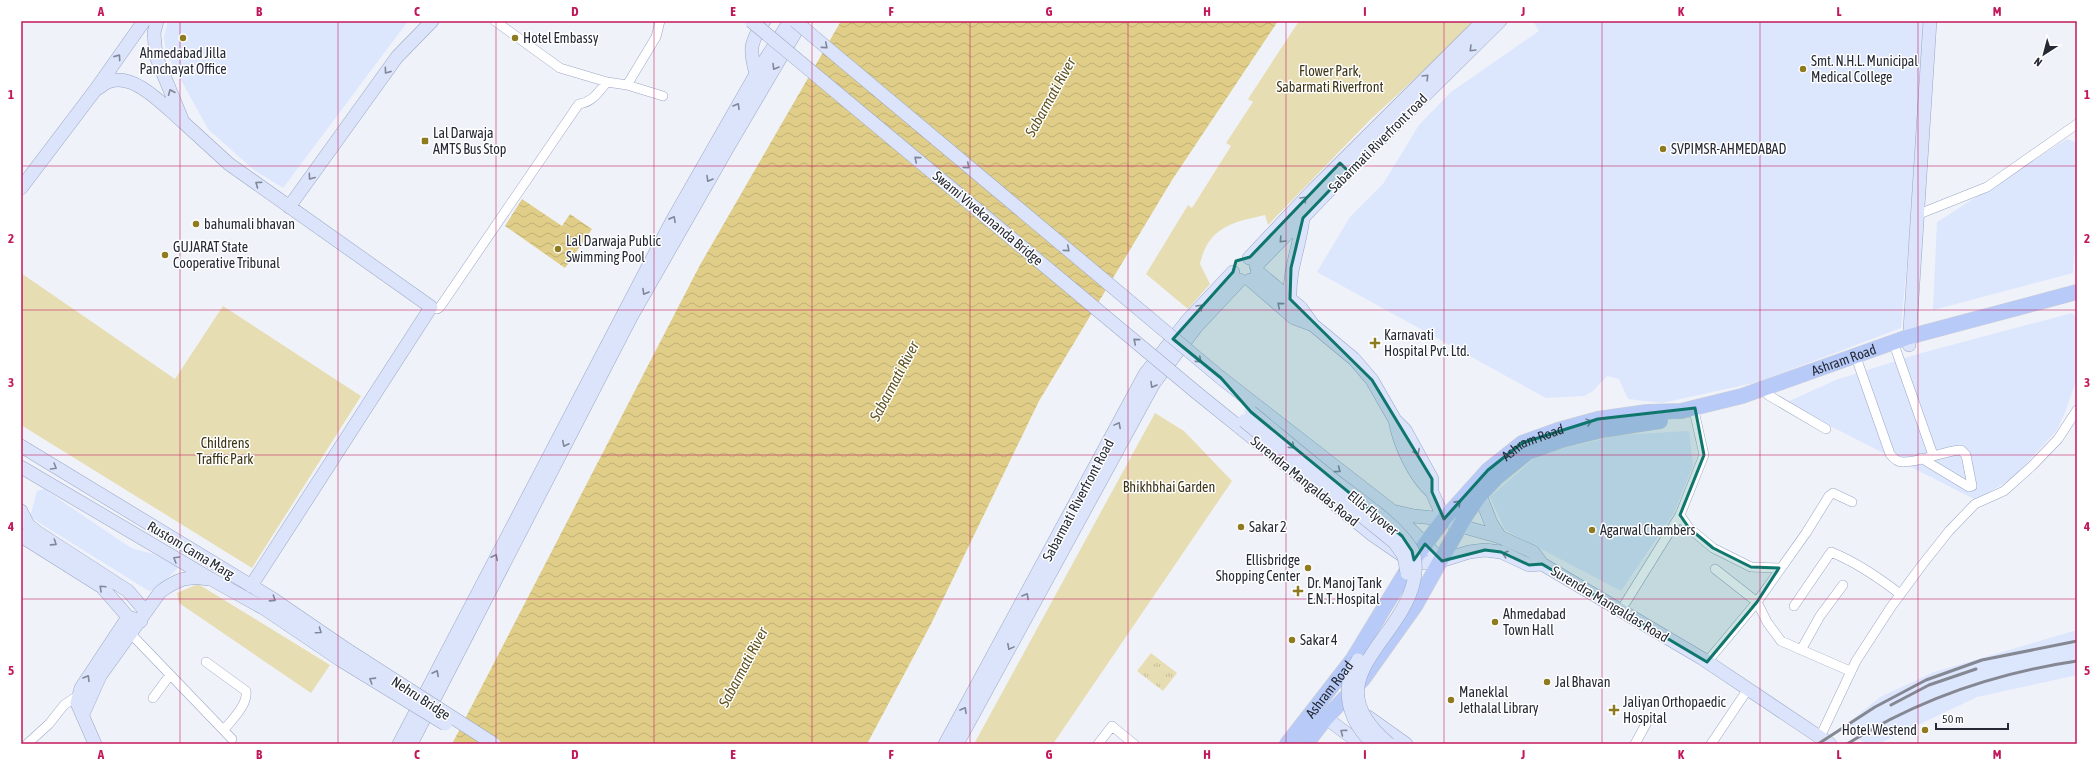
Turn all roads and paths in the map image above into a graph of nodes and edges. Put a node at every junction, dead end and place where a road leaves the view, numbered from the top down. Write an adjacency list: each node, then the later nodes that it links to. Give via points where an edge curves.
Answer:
1 (144, 21): 19 (main road, one-way to 1)
2 (157, 21): 21 (main road, one-way to 2, via 156,56 154,33)
3 (419, 21): 15 (main road)
4 (432, 21): 15 (main road)
5 (496, 21): 17 (street, via 560,68)
6 (660, 21): 18 (street, via 656,37)
7 (751, 21): 39 (main road, Swami Vivekananda Bridge, one-way to 7, bridge)
8 (764, 21): 16 (main road, via 752,39 750,54)
9 (790, 21): 16 (main road)
10 (795, 21): 36 (main road, Swami Vivekananda Bridge, one-way to 36, bridge)
11 (802, 21): 90 (main road, one-way to 90, via 630,317)
12 (1483, 21): 23 (main road, Sabarmati Riverfront road, one-way to 12)
13 (1500, 21): 23 (main road, Sabarmati Riverfront road, one-way to 23)
14 (1930, 21): 26 (main road)
15 (397, 57): 25 (main road, one-way to 25)
16 (756, 74): 89 (main road, one-way to 16, via 624,310)
17 (607, 82): 18 (street); 32 (street, via 587,104 579,104 440,307)
18 (627, 85): 20 (street)
19 (96, 89): 21 (main road, via 111,81 135,83); 24 (main road)
20 (663, 96)
21 (183, 122): 25 (main road, one-way to 21, via 229,164)
22 (2077, 124): 26 (street, via 1986,187)
23 (1344, 167): 27 (main road, Sabarmati Riverfront road); 28 (main road, Sabarmati Riverfront road, one-way to 23)
24 (21, 188)
25 (290, 207): 32 (main road)
26 (1919, 214): 34 (main road)
27 (1303, 218): 28 (main road, Sabarmati Riverfront road, one-way to 28); 30 (main road, via 1291,268)
28 (1248, 271): 30 (main road); 33 (main road, one-way to 28, via 1294,318); 93 (main road, Sabarmati Riverfront Road, one-way to 28, via 1145,374 1187,321); 94 (main road, Sabarmati Riverfront Road, one-way to 94, via 1196,327 1154,383)
29 (2077, 292): 34 (main road, Ashram Road)
30 (1290, 299): 33 (main road, via 1301,308)
31 (2077, 301): 34 (main road, Ashram Road)
32 (432, 307): 63 (main road)
33 (1313, 325): 51 (main road, via 1354,358 1372,380 1395,420 1397,436 1422,483 1432,492)
34 (1905, 344): 35 (main road, Ashram Road); 40 (main road, Ashram Road); 43 (street)
35 (1858, 364): 37 (main road, Ashram Road); 44 (street, via 1890,454 1901,462)
36 (1226, 381): 48 (main road, Surendra Mangaldas Road, one-way to 48); 101 (main road, Ellis Flyover, one-way to 101, bridge, via 1257,417 1383,519 1402,536 1412,551 1416,571 1411,592 1402,610 1364,665 1357,693 1359,708 1370,728)
37 (1768, 396): 40 (main road, Ashram Road, via 1744,404); 41 (street)
38 (2077, 410): 64 (street, via 2058,439 2033,465 2004,490 1975,504 1964,515 1944,536)
39 (1221, 411): 57 (main road, Surendra Mangaldas Road, via 1370,534); 100 (main road, Ellis Flyover, bridge, via 1244,421 1370,521 1394,542 1404,556 1407,573 1403,591 1355,665 1349,679 1347,694 1351,713 1365,737)
40 (1695, 411): 46 (main road, Ashram Road, via 1682,418 1602,430 1528,452); 49 (street, via 1704,455); 51 (main road, Ashram Road, one-way to 40, via 1488,470 1522,443 1598,419 1647,412)
41 (1826, 429)
42 (26, 449): 45 (main road, Rustom Cama Marg); 63 (main road, Rustom Cama Marg, one-way to 63)
43 (1933, 455): 44 (street); 44 (street, via 1964,451 1971,487)
44 (1921, 458)
45 (22, 470): 61 (main road, Rustom Cama Marg, one-way to 45)
46 (1480, 495): 52 (main road, Ashram Road); 54 (main road, via 1491,523)
47 (1852, 502): 59 (street, via 1833,493 1829,496 1806,533)
48 (1391, 510): 51 (main road, via 1414,516); 55 (main road, Surendra Mangaldas Road)
49 (1680, 515): 59 (street, via 1689,528 1713,548 1751,567); 67 (street)
50 (22, 517): 68 (main road, one-way to 68, via 37,532 128,591)
51 (1444, 519): 52 (main road); 55 (main road, Ashram Road)
52 (1461, 526): 54 (main road); 56 (main road, Ashram Road)
53 (21, 536): 69 (main road, one-way to 53, via 102,587)
54 (1500, 537): 58 (main road, via 1533,552)
55 (1425, 544): 56 (main road, Surendra Mangaldas Road); 57 (main road, Ashram Road)
56 (1442, 561): 57 (main road, Surendra Mangaldas Road); 58 (main road, Surendra Mangaldas Road, one-way to 56, via 1529,564 1501,552 1485,550 1469,552); 80 (main road, Ashram Road, via 1411,611 1363,679)
57 (1412, 562): 97 (main road, Ashram Road, via 1353,659)
58 (1542, 564): 67 (main road, Surendra Mangaldas Road)
59 (1779, 568): 65 (street)
60 (1715, 569): 65 (street)
61 (211, 579): 68 (main road, via 183,578 171,584 160,592); 72 (main road, Rustom Cama Marg)
62 (1843, 585): 71 (street, via 1820,616)
63 (251, 586): 72 (main road, Rustom Cama Marg, one-way to 72)
64 (1900, 594): 66 (street, via 1872,573 1831,552); 75 (street)
65 (1757, 602): 71 (street, via 1781,641); 74 (street)
66 (1794, 606)
67 (1621, 610): 74 (main road, Surendra Mangaldas Road)
68 (144, 616): 69 (main road); 70 (main road)
69 (128, 617): 78 (main road, one-way to 69, via 100,657)
70 (131, 634): 76 (street); 81 (main road, via 100,676)
71 (1802, 650): 75 (street)
72 (345, 656): 91 (main road, Nehru Bridge, one-way to 72, bridge); 92 (main road, Nehru Bridge, bridge)
73 (206, 662): 84 (street, via 246,691 247,698)
74 (1707, 662): 77 (main road, Surendra Mangaldas Road)
75 (1850, 671): 86 (street)
76 (170, 675): 79 (street); 84 (street)
77 (1748, 689): 86 (main road, Surendra Mangaldas Road); 104 (street)
78 (80, 694): 81 (main road, via 77,703); 87 (street, via 64,705 50,724)
79 (153, 698)
80 (1342, 703): 82 (main road, Ashram Road); 102 (main road)
81 (83, 714): 88 (main road)
82 (1326, 718): 98 (main road, Ashram Road); 99 (main road, one-way to 82)
83 (1646, 724): 103 (street)
84 (224, 730): 85 (street)
85 (232, 739)
86 (1825, 740)
87 (28, 744)
88 (95, 744)
89 (399, 744)
90 (411, 744)
91 (477, 744)
92 (494, 744)
93 (946, 744)
94 (957, 744)
95 (1098, 744): 96 (street, via 1112,726)
96 (1134, 744)
97 (1287, 744)
98 (1306, 744)
99 (1361, 744)
100 (1374, 744)
101 (1389, 744)
102 (1406, 744)
103 (1635, 744)
104 (1711, 744)

